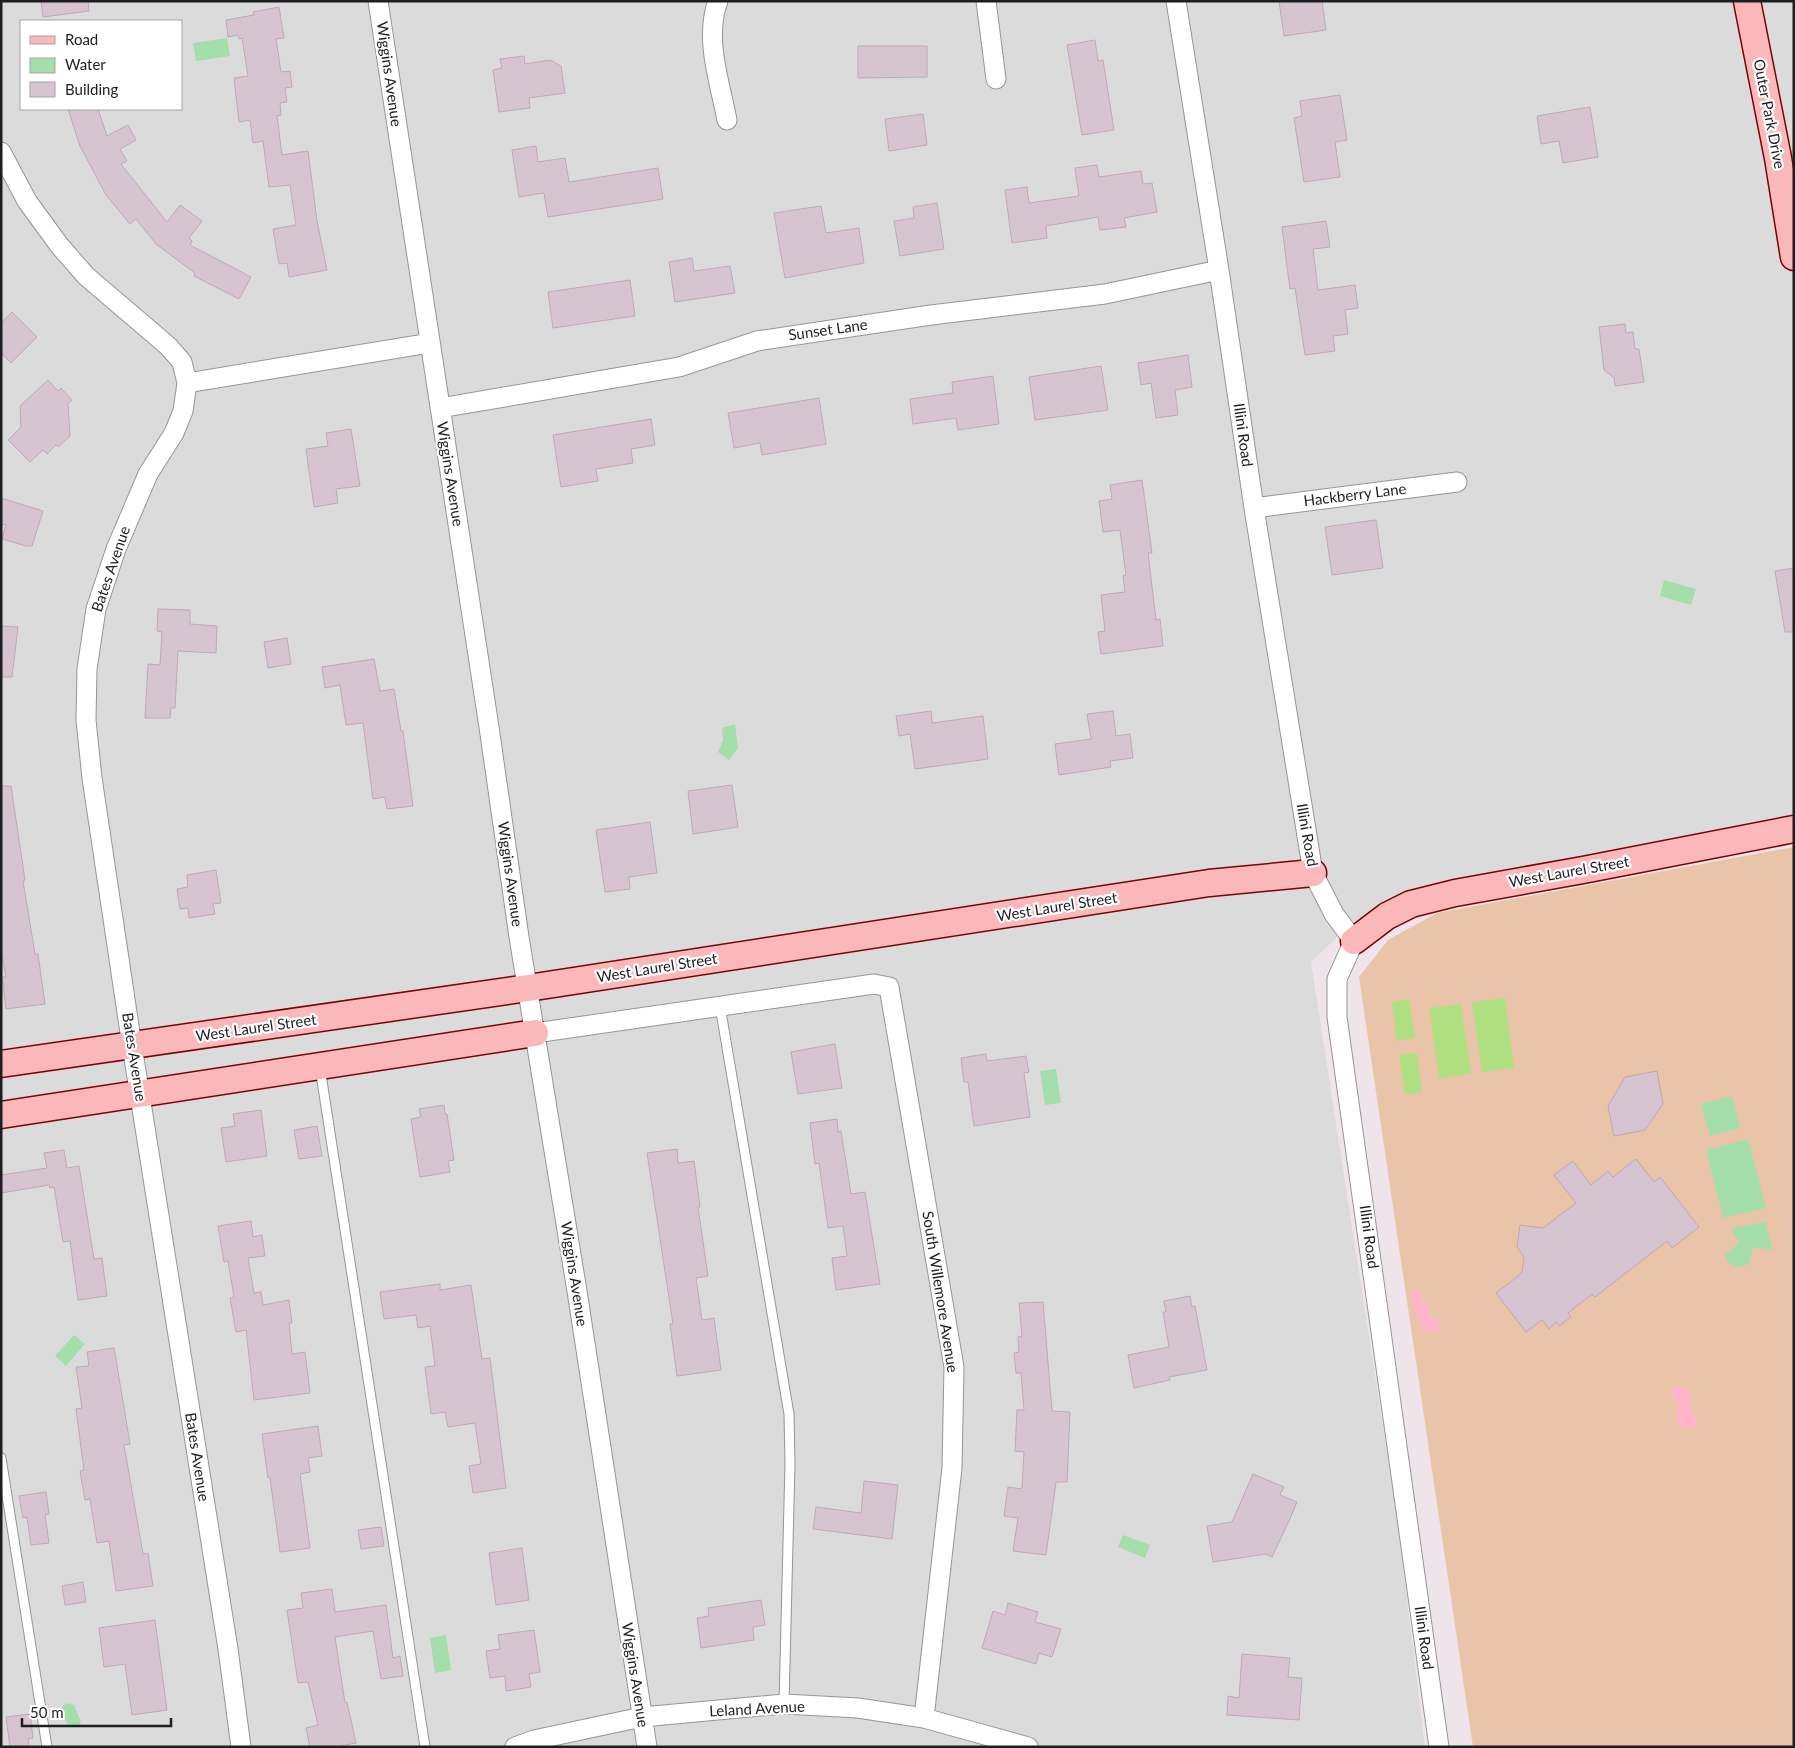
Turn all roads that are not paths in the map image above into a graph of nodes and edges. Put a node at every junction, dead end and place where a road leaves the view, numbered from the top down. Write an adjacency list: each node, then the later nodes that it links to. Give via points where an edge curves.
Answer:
1 (378, 1): 11 (street, Wiggins Avenue)
2 (718, 1): 7 (street, via 714,13 713,47)
3 (986, 1): 6 (street)
4 (1176, 1): 10 (street, Illini Road)
5 (1747, 1): 9 (street, Outer Park Drive)
6 (996, 79)
7 (727, 120)
8 (1, 153): 12 (street, Bates Avenue, via 27,201 59,246 86,276 168,346 182,362)
9 (1794, 257)
10 (1219, 270): 13 (street, Sunset Lane, via 1105,294 757,340 679,367); 15 (street, Illini Road)
11 (430, 343): 12 (street); 13 (street, Wiggins Avenue)
12 (187, 383): 22 (street, Bates Avenue, via 183,411 174,433 148,474 116,549 96,609 87,669 86,720 92,778)
13 (440, 408): 19 (street, Wiggins Avenue)
14 (1457, 482): 15 (street, Hackberry Lane)
15 (1254, 508): 17 (street, Illini Road)
16 (1794, 829): 18 (street, West Laurel Street, via 1411,904 1387,916)
17 (1313, 873): 18 (street, Illini Road, via 1334,914); 19 (street, West Laurel Street, via 1209,883)
18 (1354, 941): 37 (street, Illini Road, via 1337,979 1338,1017)
19 (528, 988): 21 (street, Wiggins Avenue); 22 (street, West Laurel Street)
20 (720, 1006): 21 (street); 28 (lane, via 789,1414); 30 (street, South Willemore Avenue, via 874,984 889,987 954,1367 952,1468)
21 (535, 1033): 24 (street); 29 (street, Wiggins Avenue)
22 (132, 1046): 23 (street, West Laurel Street); 25 (street, Bates Avenue)
23 (1, 1064)
24 (320, 1065): 25 (street); 33 (lane)
25 (139, 1093): 26 (street); 32 (street, Bates Avenue)
26 (1, 1116)
27 (1, 1458): 31 (lane)
28 (784, 1704): 29 (street, Leland Avenue); 30 (street, Leland Avenue, via 858,1708)
29 (642, 1717): 34 (street, Leland Avenue); 35 (street, Wiggins Avenue)
30 (924, 1718): 36 (street, Leland Avenue)
31 (47, 1747)
32 (241, 1747)
33 (425, 1747)
34 (515, 1747)
35 (647, 1747)
36 (1028, 1747)
37 (1439, 1747)

